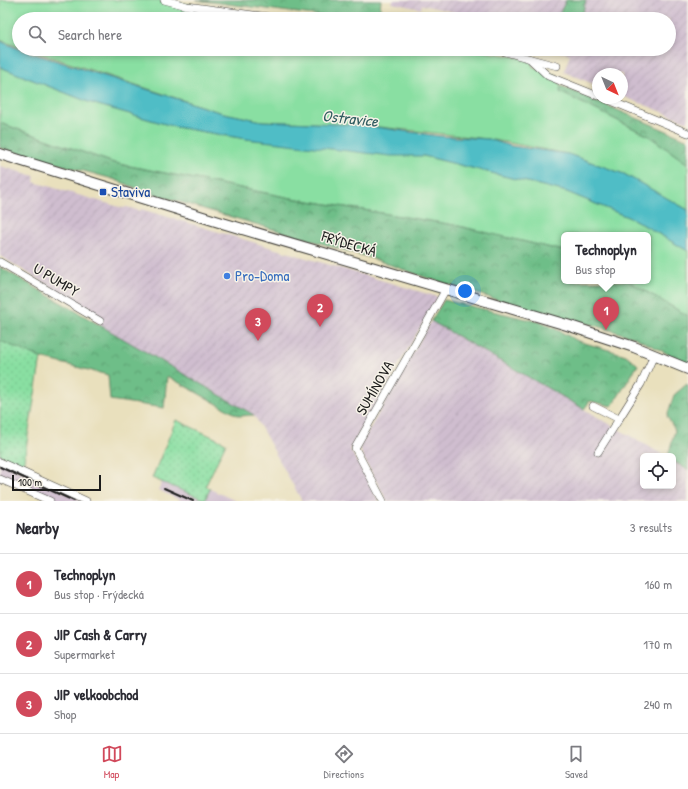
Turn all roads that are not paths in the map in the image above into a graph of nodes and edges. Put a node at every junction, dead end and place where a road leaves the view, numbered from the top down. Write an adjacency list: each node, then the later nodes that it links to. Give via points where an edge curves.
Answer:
1 (164, 0): 2 (street)
2 (231, 12)
3 (519, 56): 4 (street)
4 (530, 59): 5 (street); 6 (street, via 548,76)
5 (557, 66)
6 (592, 94)
7 (618, 104): 8 (street)
8 (688, 133)
9 (0, 154): 11 (main road, FRÝDECKÁ)
10 (0, 262): 12 (street, U PUMPY)
11 (446, 289): 13 (main road, FRÝDECKÁ, via 567,325); 22 (street, SUMÍNOVA, via 355,448)
12 (100, 321)
13 (654, 355): 14 (main road, FRÝDECKÁ); 16 (street, via 641,384)
14 (688, 369)
15 (593, 406): 16 (street)
16 (619, 419): 17 (street)
17 (598, 452)
18 (0, 462): 21 (street)
19 (0, 479): 20 (street)
20 (50, 501)
21 (86, 501)
22 (384, 501)

